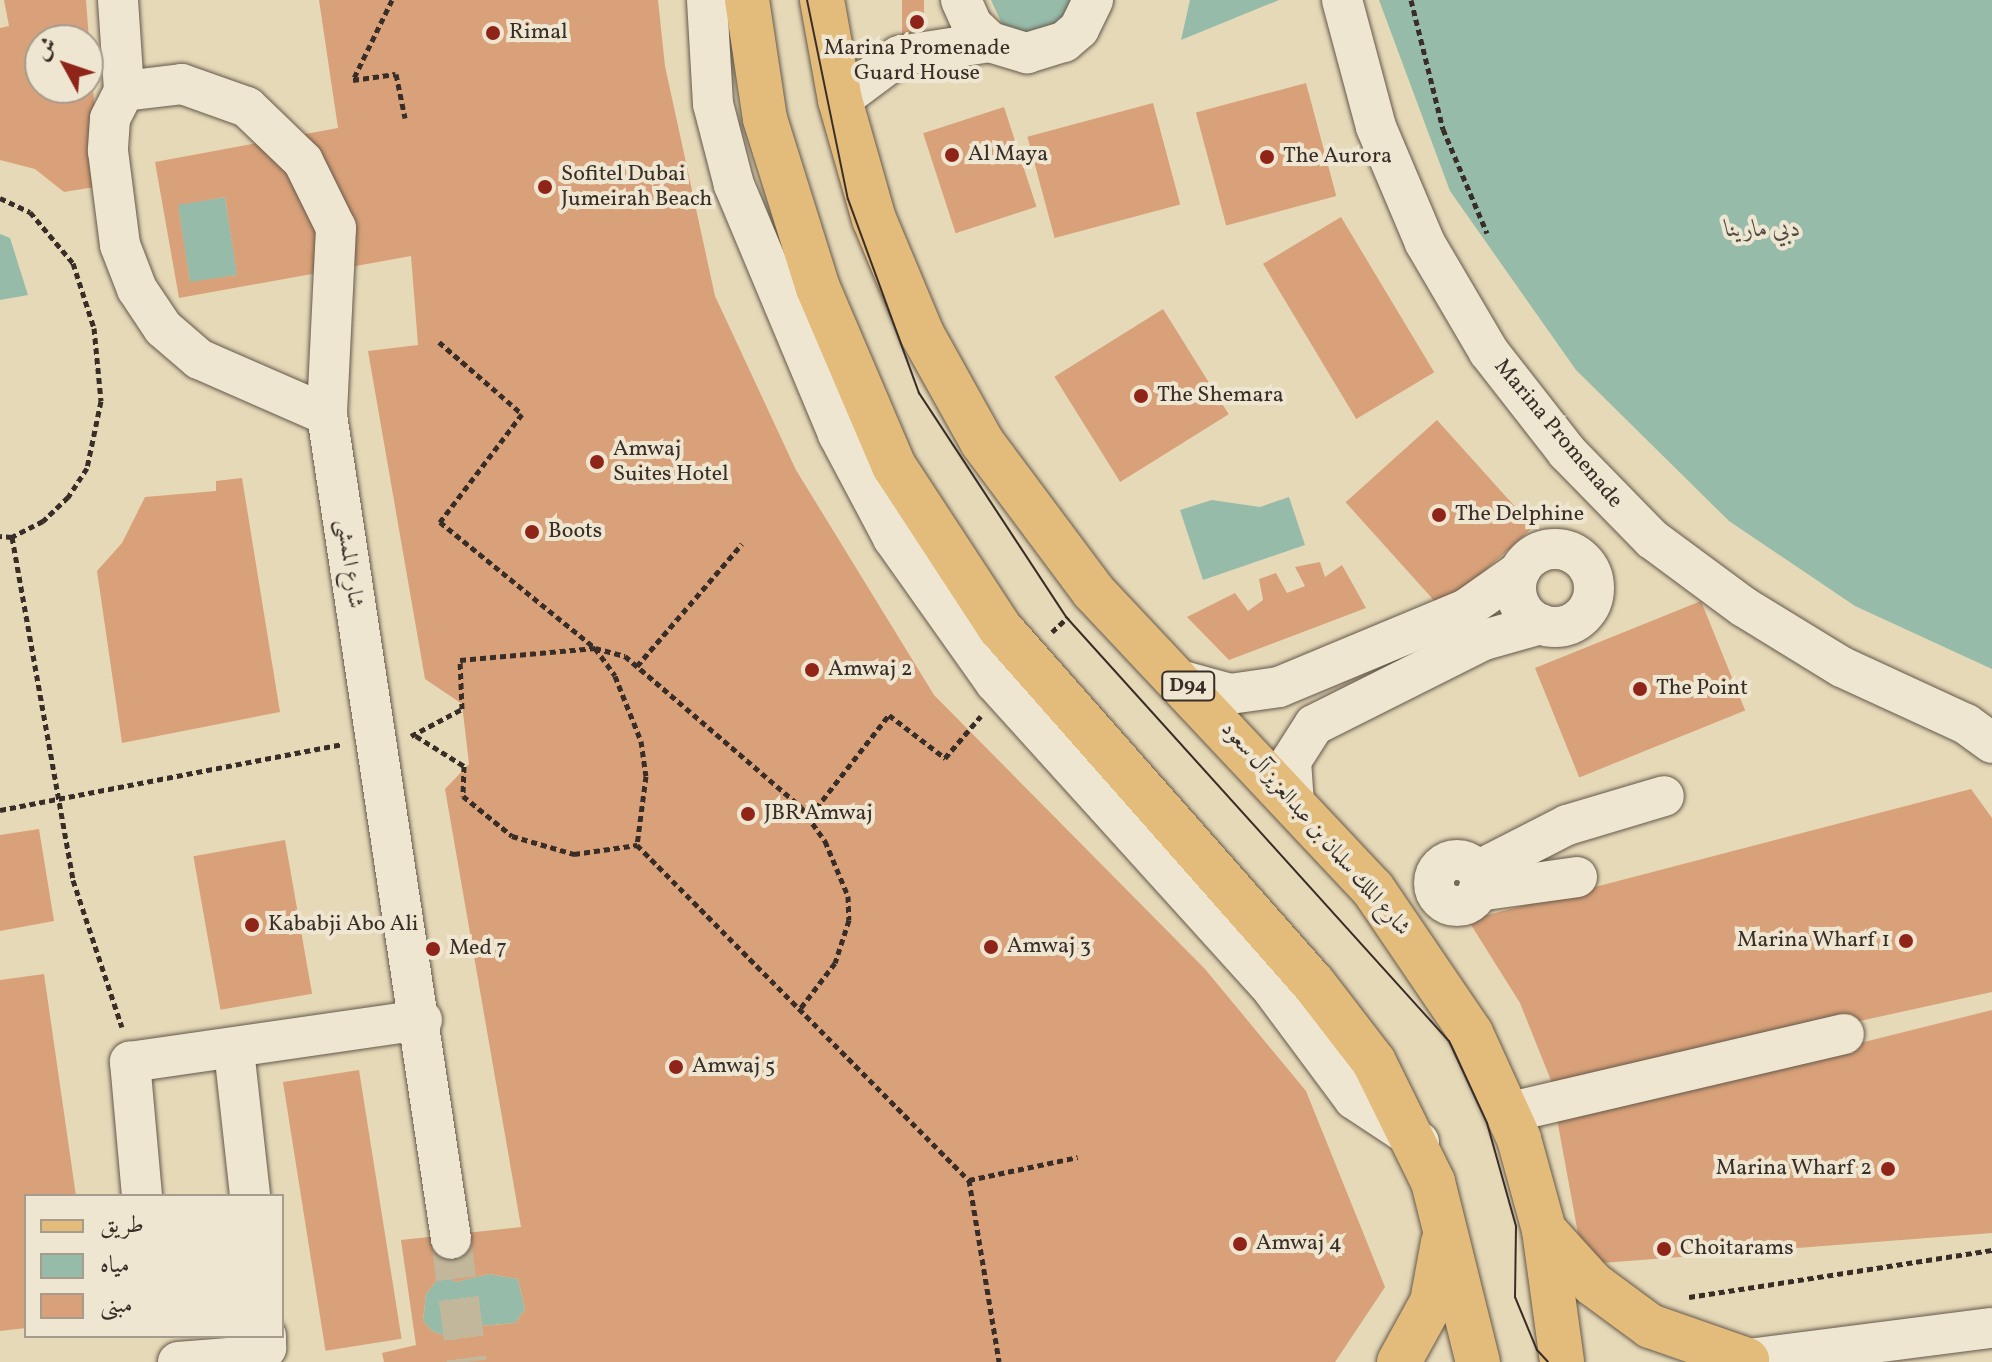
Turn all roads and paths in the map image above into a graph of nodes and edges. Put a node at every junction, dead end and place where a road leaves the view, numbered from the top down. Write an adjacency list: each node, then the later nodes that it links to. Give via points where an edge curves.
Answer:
1 (118, 0): 11 (street)
2 (392, 0): 13 (path, via 353,80 396,74)
3 (707, 0): 47 (street, via 713,104 734,185 838,434 893,538 995,682 1257,971 1354,1099)
4 (747, 0): 47 (main road, via 765,119 818,288 866,408 926,522 1033,668 1345,1023)
5 (822, 0): 12 (main road, شارع الملك سلمان بن عبدالعزيز آل سعود / D94)
6 (961, 0): 10 (street, via 972,25)
7 (1093, 0): 10 (street, via 1079,29 1046,50 1027,53)
8 (1342, 0): 18 (street, Marina Promenade, via 1376,127 1425,243 1489,352)
9 (1411, 0): 15 (path, via 1443,129)
10 (990, 42): 12 (street, via 899,56)
11 (124, 91): 17 (street, via 110,119 108,151 120,245 149,310 180,345 219,371); 17 (street, شارع الممشى, via 162,83 224,96 286,140 317,184 338,247 329,318)
12 (840, 100): 27 (main road, شارع الملك سلمان بن عبدالعزيز آل سعود / D94, via 897,277 982,442 1093,591)
13 (405, 118)
14 (0, 198): 20 (path, via 30,212 73,263 87,295 101,401 87,468 43,521)
15 (1487, 233)
16 (439, 342): 25 (path, via 522,414 440,522)
17 (327, 415): 30 (street, شارع الممشى)
18 (1610, 499): 22 (street); 31 (street, Marina Promenade, via 1697,574 1780,631 1842,667 1966,724)
19 (0, 536): 20 (path)
20 (12, 537): 33 (path)
21 (742, 544): 26 (path)
22 (1563, 550): 23 (street, via 1538,553); 24 (street, via 1592,573 1592,599 1566,625)
23 (1520, 571): 24 (street, via 1517,596); 27 (street, via 1456,614 1279,687 1230,694)
24 (1541, 624): 34 (street, via 1484,640 1314,725 1291,761)
25 (595, 648): 26 (path); 29 (path, via 460,660 462,709); 37 (path, via 615,676 641,741 646,776)
26 (637, 666): 36 (path)
27 (1183, 681): 34 (main road, شارع الملك سلمان بن عبدالعزيز آل سعود / D94)
28 (974, 723): 36 (path, via 945,758 889,715)
29 (415, 736): 30 (path); 37 (path, via 464,766 463,796 512,836 574,854)
30 (374, 738): 33 (path); 42 (street, شارع الممشى)
31 (1992, 743)
32 (1664, 796): 39 (street, via 1567,825)
33 (59, 800): 35 (path); 45 (path, via 73,880)
34 (1294, 804): 40 (main road, شارع الملك سلمان بن عبدالعزيز آل سعود / D94)
35 (0, 810)
36 (810, 816): 41 (path, via 841,875 849,920 835,963)
37 (637, 845): 41 (path)
38 (1577, 877): 39 (street)
39 (1477, 881): 40 (street, via 1450,861 1436,874 1437,894)
40 (1399, 921): 46 (main road, شارع الملك سلمان بن عبدالعزيز آل سعود / D94, via 1471,1033)
41 (800, 1009): 49 (path)
42 (422, 1020): 44 (street, via 244,1043); 54 (street, شارع الممشى)
43 (1844, 1034): 46 (street)
44 (234, 1050): 45 (street); 51 (street)
45 (130, 1062): 50 (street)
46 (1507, 1113): 53 (main road, شارع الملك سلمان بن عبدالعزيز آل سعود / D94)
47 (1419, 1142): 52 (main road)
48 (1078, 1157): 49 (path)
49 (969, 1180): 63 (path)
50 (142, 1194)
51 (250, 1194)
52 (1445, 1223): 64 (main road, via 1432,1302); 65 (main road)
53 (1544, 1230): 60 (main road, via 1593,1284 1650,1326); 66 (main road, شارع الملك سلمان بن عبدالعزيز آل سعود / D94)
54 (451, 1239)
55 (1992, 1250): 56 (path)
56 (1683, 1298)
57 (1992, 1328): 60 (street)
58 (159, 1338): 61 (street)
59 (266, 1338): 62 (street, via 266,1348 255,1356)
60 (1736, 1361)
61 (163, 1362)
62 (178, 1362)
63 (999, 1362)
64 (1399, 1362)
65 (1478, 1362)
66 (1562, 1362)

